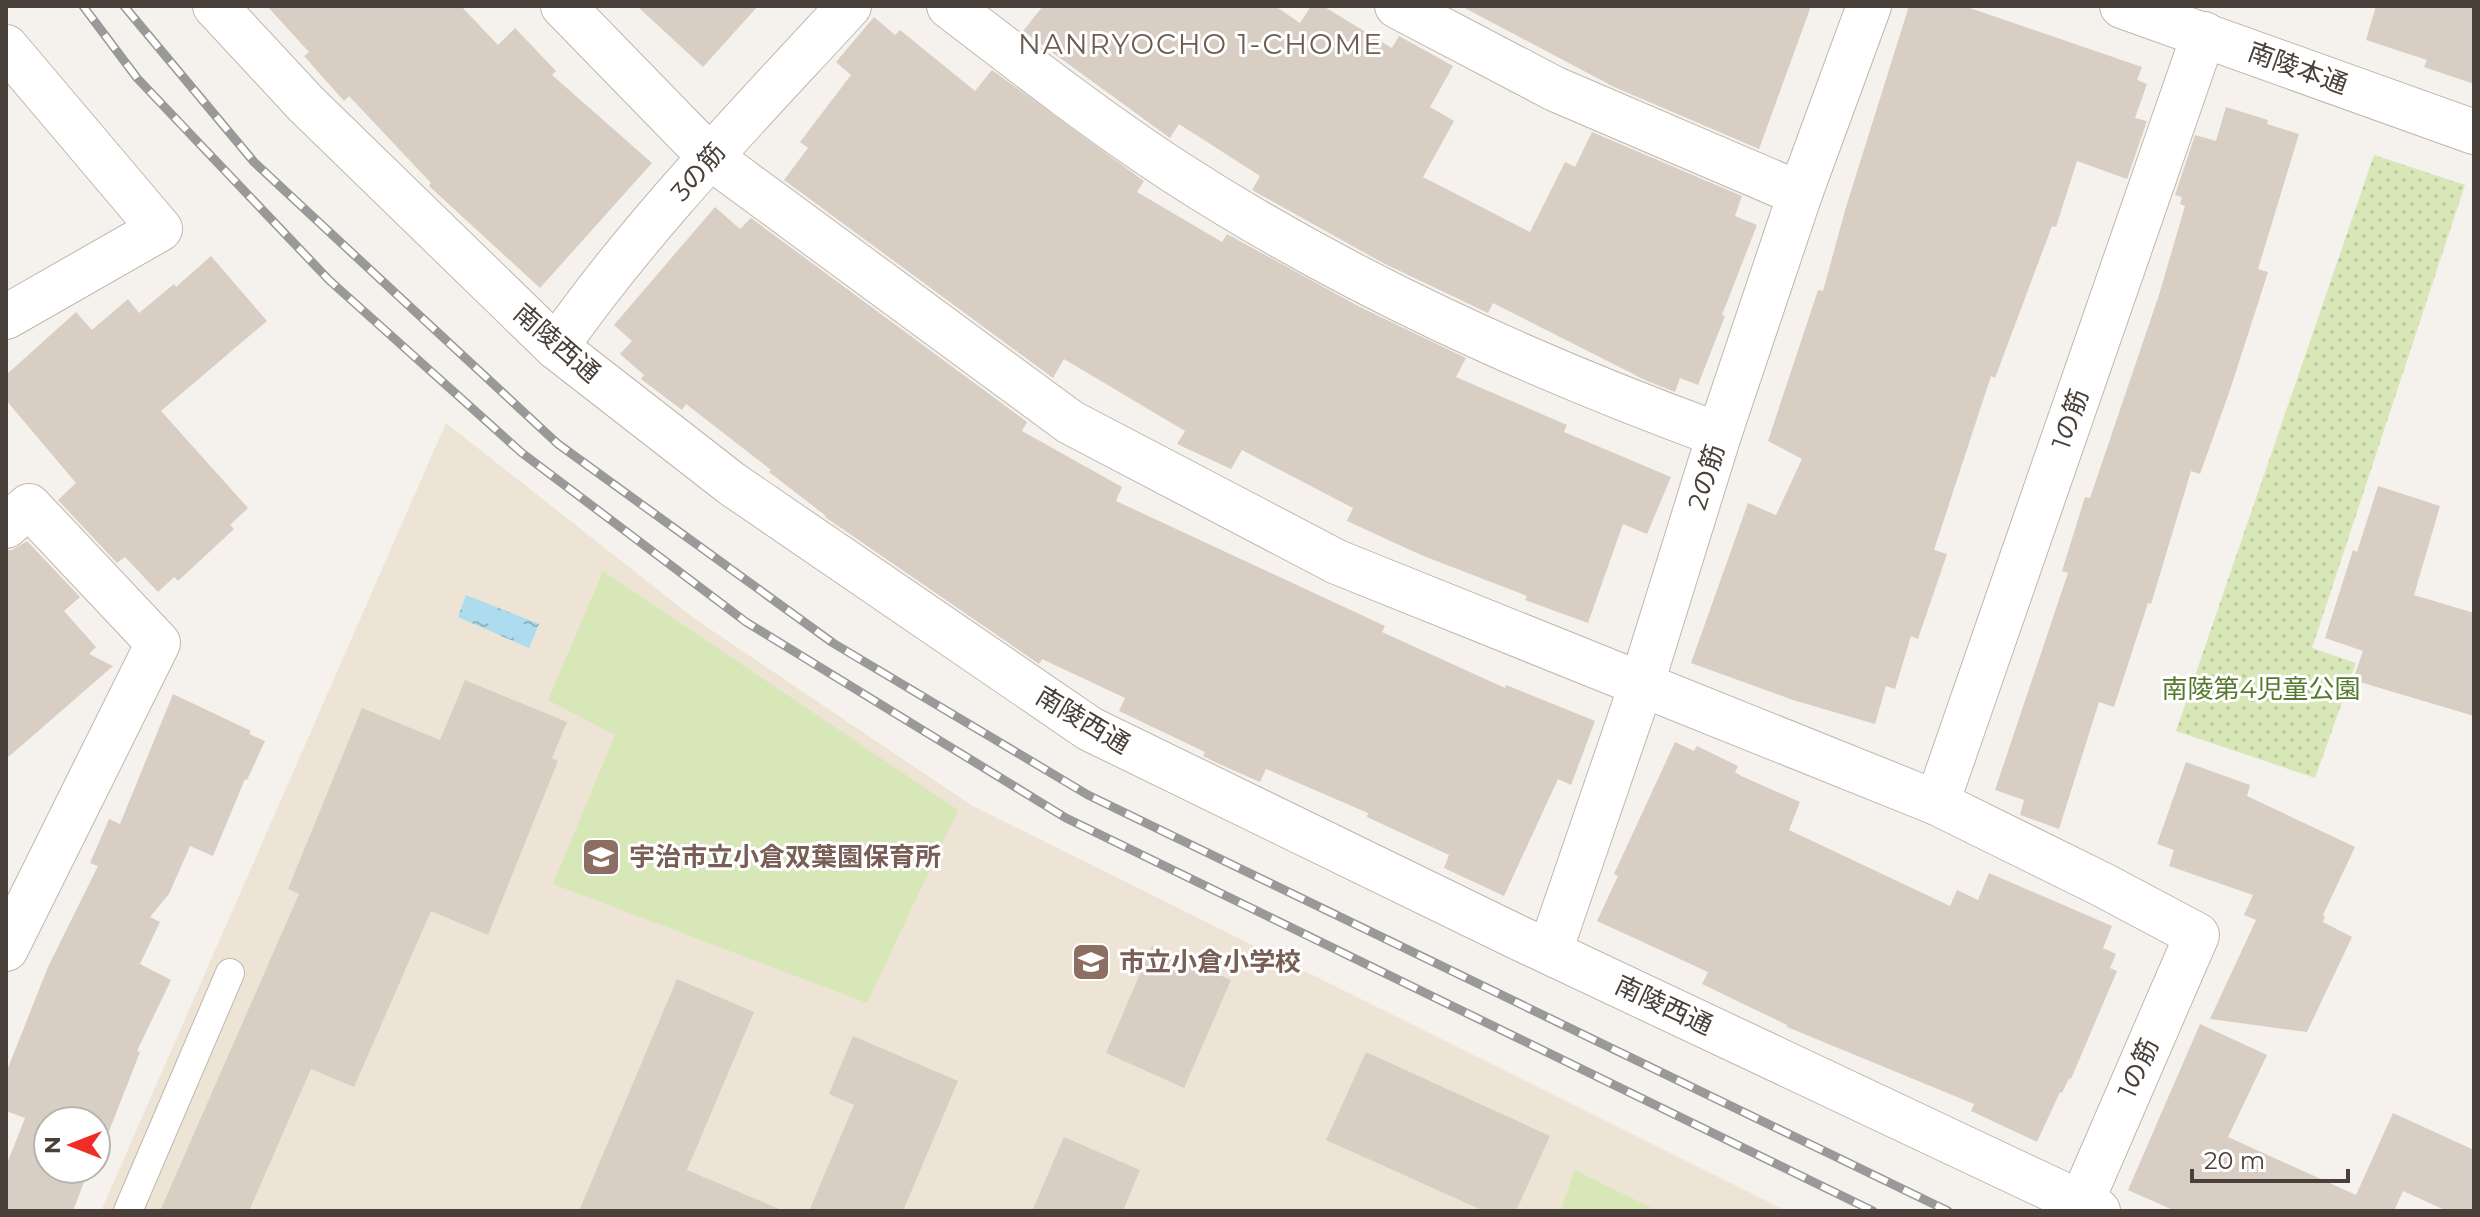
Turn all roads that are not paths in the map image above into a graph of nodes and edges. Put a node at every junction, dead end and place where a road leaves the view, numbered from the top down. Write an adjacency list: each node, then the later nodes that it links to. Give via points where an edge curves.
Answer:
1 (215, 6): 14 (street, 南陵西通, via 306,104)
2 (563, 6): 11 (street)
3 (849, 6): 11 (street, 3の筋)
4 (949, 6): 15 (street, via 1087,111 1294,243 1488,343)
5 (1397, 6): 12 (street, via 1555,89)
6 (1869, 6): 12 (street, 2の筋)
7 (2122, 6): 8 (street, 南陵本通)
8 (2204, 34): 10 (street, 南陵本通); 18 (street, 1の筋)
9 (6, 47): 13 (street, via 160,229)
10 (2474, 132)
11 (710, 157): 14 (street, 3の筋, via 591,297); 17 (street, via 1070,422 1337,562)
12 (1800, 194): 15 (street, 2の筋)
13 (6, 317)
14 (556, 347): 20 (street, 南陵西通, via 732,484 1090,729)
15 (1719, 435): 17 (street, 2の筋)
16 (6, 526): 19 (street, via 29,506 158,643)
17 (1642, 683): 18 (street); 20 (street, 2の筋)
18 (1937, 803): 22 (street, 1の筋, via 2197,935)
19 (6, 949)
20 (1550, 951): 22 (street, 南陵西通)
21 (230, 973): 23 (lane)
22 (2090, 1207)
23 (128, 1211)

